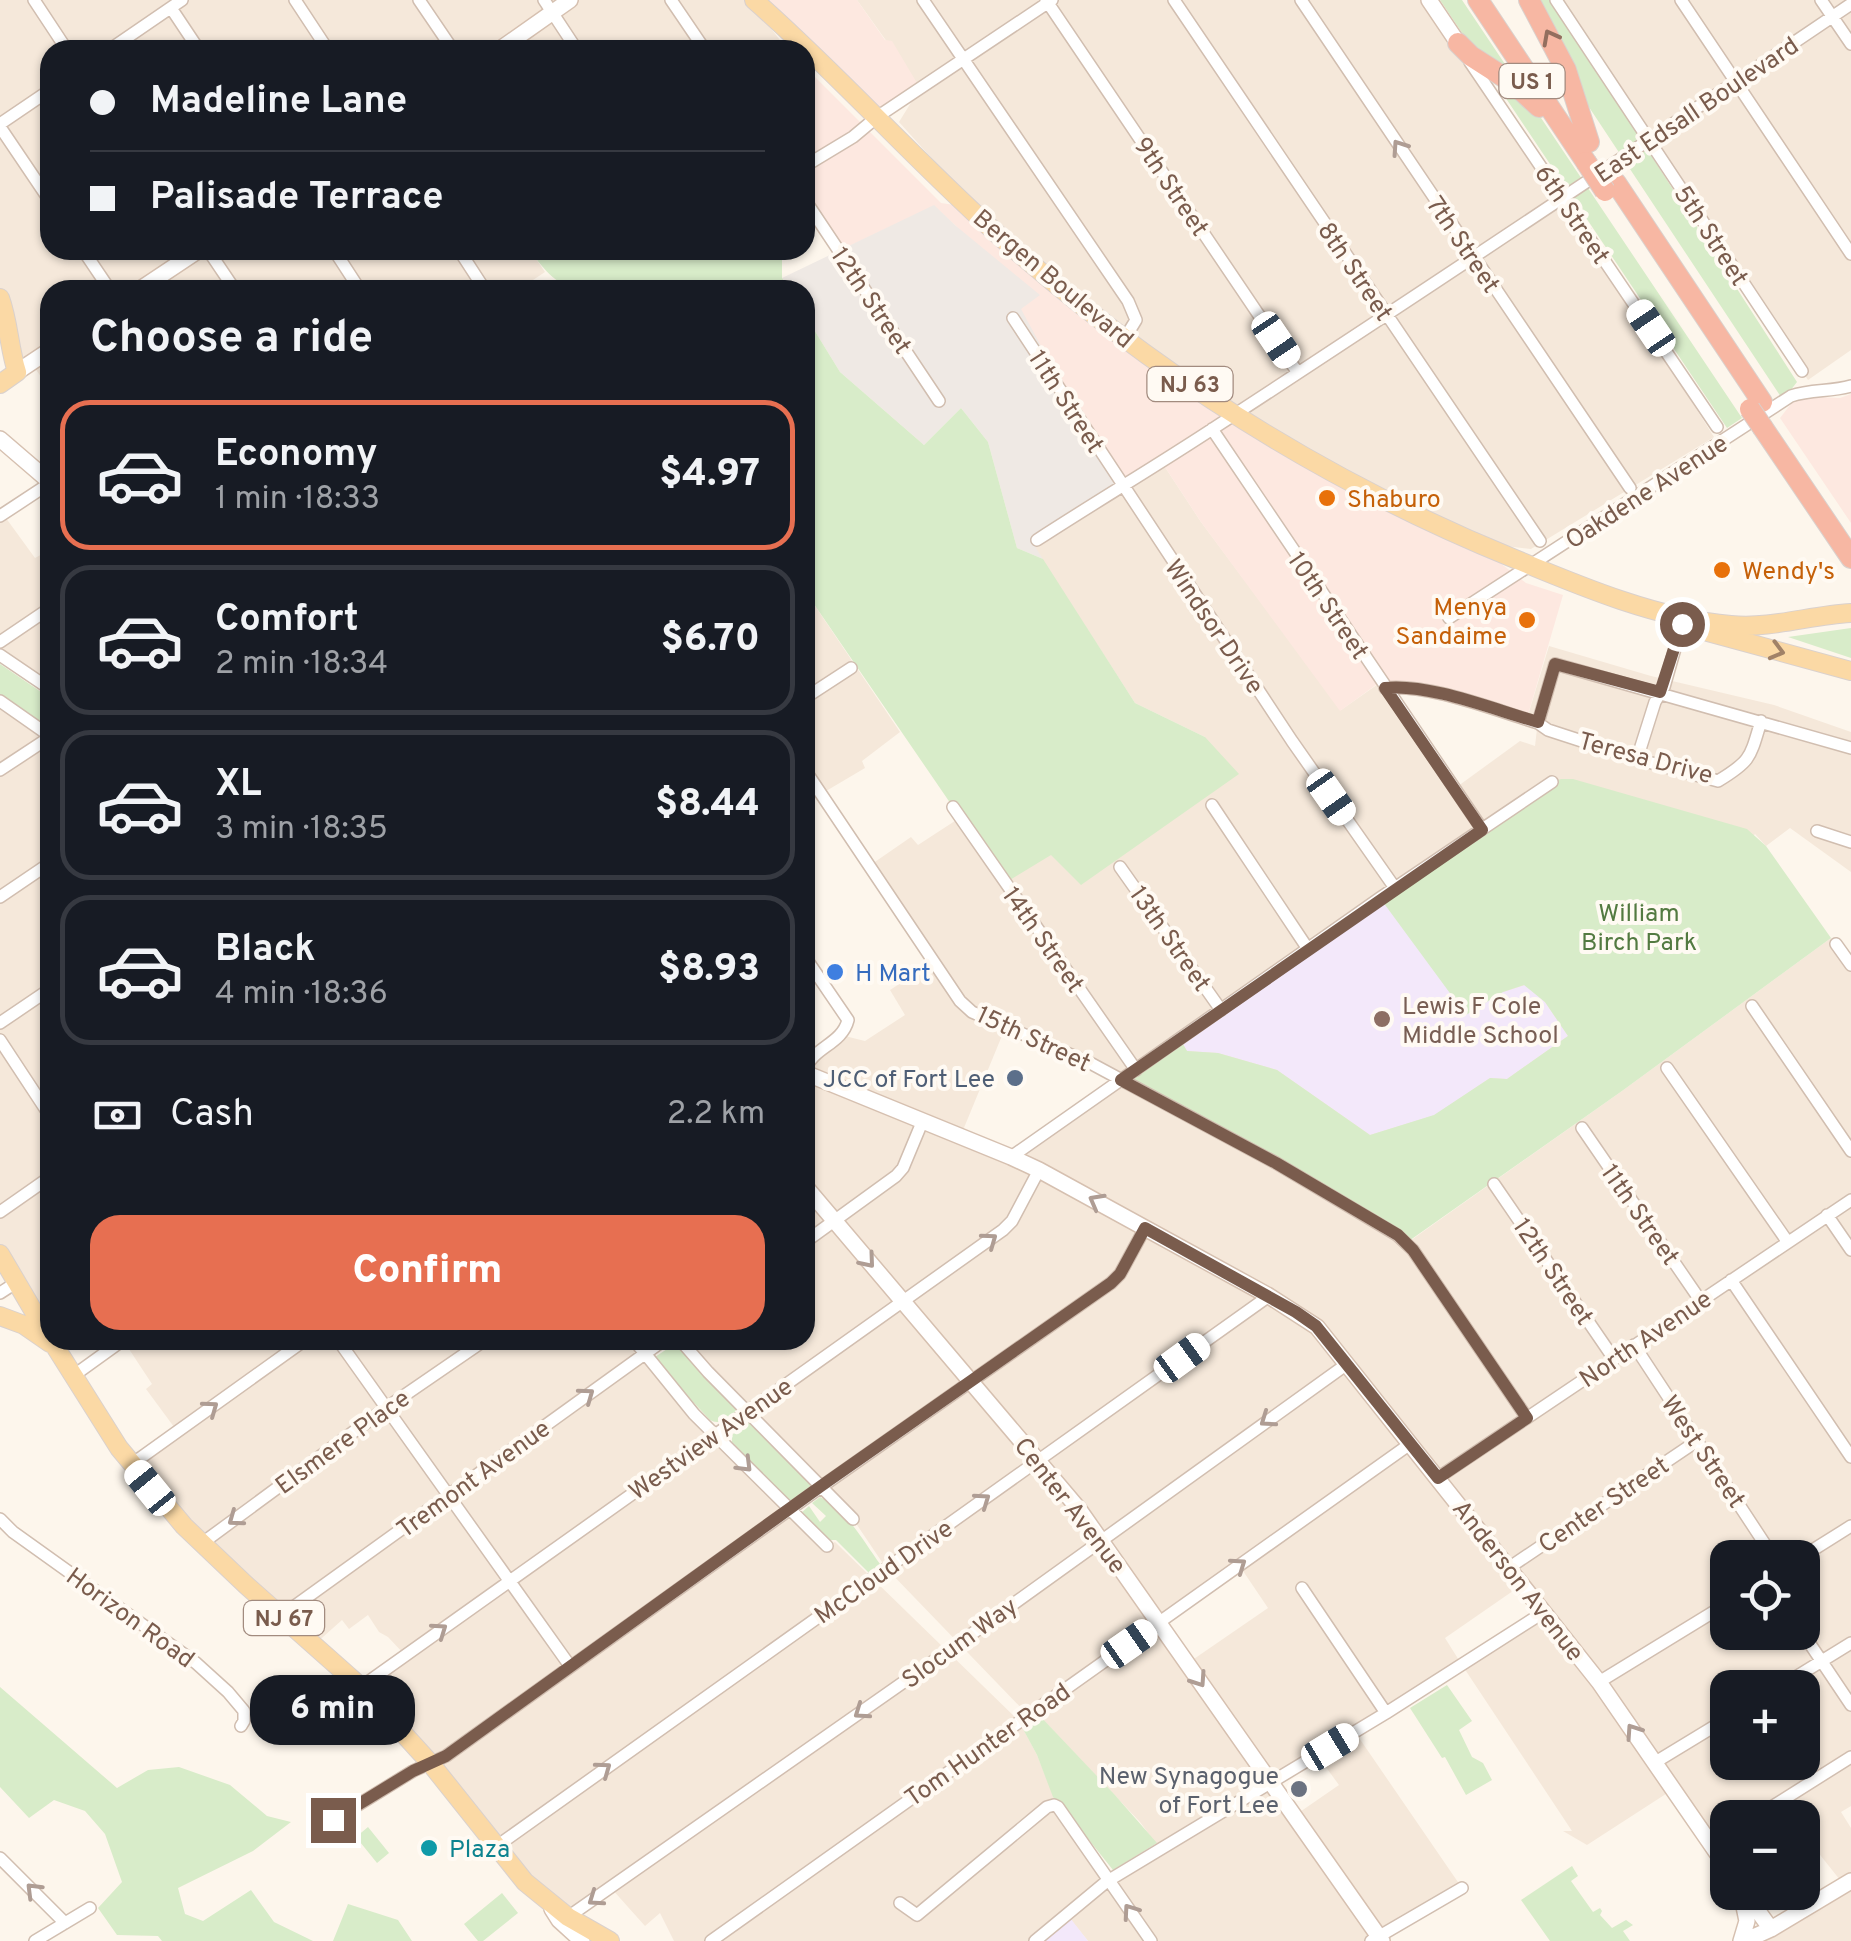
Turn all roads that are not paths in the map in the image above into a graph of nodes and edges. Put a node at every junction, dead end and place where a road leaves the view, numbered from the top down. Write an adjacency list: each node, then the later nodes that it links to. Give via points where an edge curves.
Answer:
1 (34, 0): 22 (street)
2 (295, 0): 25 (street)
3 (420, 0): 26 (street)
4 (570, 0): 20 (main road)
5 (671, 0): 29 (street)
6 (754, 0): 30 (main road, Bergen Boulevard / NJ 63)
7 (923, 0): 34 (street)
8 (1174, 0): 51 (street, 8th Street)
9 (1302, 0): 47 (street, 7th Street, one-way to 9)
10 (1429, 0): 31 (main road, 6th Street)
11 (1478, 0): 39 (highway, US 1)
12 (1494, 0): 41 (highway, US 1)
13 (1529, 0): 41 (highway, one-way to 13, via 1566,70)
14 (1556, 0): 40 (street, 5th Street)
15 (1681, 0): 35 (street)
16 (1822, 0): 21 (street)
17 (1049, 1): 34 (street); 57 (street, 9th Street)
18 (178, 2): 23 (street); 24 (street)
19 (1851, 4): 21 (street, East Edsall Boulevard)
20 (548, 6): 27 (main road); 28 (street)
21 (1832, 16): 32 (street); 35 (street, East Edsall Boulevard)
22 (60, 40)
23 (123, 40)
24 (195, 40)
25 (321, 40)
26 (446, 40)
27 (509, 40)
28 (570, 40)
29 (698, 40)
30 (796, 40)
31 (1458, 44): 39 (highway); 44 (street, 6th Street)
32 (1851, 44)
33 (815, 58): 37 (main road, Bergen Boulevard / NJ 63)
34 (962, 60): 37 (street); 53 (street, via 1128,302 1136,318)
35 (1736, 82): 40 (street, East Edsall Boulevard); 46 (street)
36 (40, 97): 38 (street)
37 (878, 117): 42 (street); 53 (main road, Bergen Boulevard / NJ 63, via 994,231)
38 (0, 126): 43 (street)
39 (1566, 132): 41 (highway, US 1)
40 (1650, 140): 44 (street, East Edsall Boulevard); 55 (street, 5th Street)
41 (1590, 153): 62 (highway, US 1, bridge)
42 (815, 160)
43 (40, 186)
44 (1563, 198): 47 (street, East Edsall Boulevard); 63 (street, 6th Street)
45 (815, 215): 60 (street, 12th Street)
46 (1851, 254)
47 (1473, 257): 51 (street, East Edsall Boulevard); 68 (street, 7th Street)
48 (184, 260): 49 (main road)
49 (154, 280)
50 (0, 298): 56 (main road)
51 (1386, 315): 57 (street, East Edsall Boulevard); 73 (street, 8th Street)
52 (1012, 318): 67 (street, 11th Street)
53 (1125, 338): 61 (main road, Bergen Boulevard / NJ 63)
54 (40, 357): 56 (main road)
55 (1802, 371)
56 (17, 372): 58 (main road)
57 (1298, 373): 61 (street, East Edsall Boulevard)
58 (0, 384)
59 (1851, 386): 75 (street, Oakdene Avenue, via 1791,396)
60 (939, 401)
61 (1233, 416): 64 (street, East Edsall Boulevard); 75 (main road, Bergen Boulevard / NJ 63, via 1380,498)
62 (1769, 425): 71 (highway, US 1); 74 (highway, US 1)
63 (1717, 427)
64 (1212, 430): 67 (street, East Edsall Boulevard); 85 (street, 10th Street)
65 (0, 439): 66 (main road)
66 (40, 474)
67 (1121, 485): 72 (street, East Edsall Boulevard); 105 (street, Windsor Drive)
68 (1630, 488)
69 (40, 490): 70 (street)
70 (0, 516)
71 (1851, 536)
72 (1037, 540)
73 (1540, 540)
74 (1851, 558)
75 (1532, 566): 78 (street, Oakdene Avenue); 79 (main road, Bergen Boulevard / NJ 63)
76 (1851, 613): 79 (main road, Bergen Boulevard / NJ 63, via 1740,626)
77 (40, 615): 80 (street)
78 (1450, 618)
79 (1677, 620): 83 (main road, Bergen Boulevard / NJ 63, one-way to 83); 87 (street)
80 (0, 642)
81 (0, 654): 84 (street)
82 (850, 668): 86 (street)
83 (1851, 671)
84 (40, 682)
85 (1385, 688): 90 (street, Teresa Drive, via 1430,690); 100 (street, 10th Street)
86 (815, 691)
87 (1660, 692): 89 (street); 90 (street, via 1555,664); 94 (street)
88 (0, 701): 91 (street)
89 (1761, 721): 93 (street); 94 (street, Teresa Drive, via 1744,766 1718,781)
90 (1538, 722): 94 (street, Teresa Drive)
91 (40, 729)
92 (40, 743): 95 (street)
93 (1851, 748)
94 (1637, 760)
95 (0, 770)
96 (1552, 782): 100 (street)
97 (815, 785): 120 (street, 15th Street, via 960,1002)
98 (1212, 805): 108 (street)
99 (952, 808): 118 (street, 14th Street)
100 (1482, 830): 105 (street)
101 (1817, 830): 102 (street)
102 (1851, 842)
103 (1120, 867): 113 (street, 13th Street)
104 (40, 870): 106 (street)
105 (1395, 888): 108 (street)
106 (0, 897)
107 (1836, 944): 109 (street)
108 (1308, 949): 113 (street)
109 (1851, 965)
110 (815, 972): 116 (street, via 848,1020)
111 (40, 997): 114 (street)
112 (1752, 1006): 124 (street)
113 (1221, 1010): 118 (street)
114 (0, 1023)
115 (0, 1040): 121 (street)
116 (815, 1053)
117 (1667, 1068): 136 (street)
118 (1136, 1070): 120 (street)
119 (815, 1075): 122 (main road, Anderson Avenue)
120 (1121, 1080): 125 (street); 164 (street, 15th Street, via 1398,1235)
121 (40, 1101)
122 (923, 1120): 125 (main road, Anderson Avenue); 133 (street, via 903,1168)
123 (1582, 1128): 143 (street, 11th Street)
124 (1851, 1150)
125 (1011, 1156): 126 (main road, Anderson Avenue)
126 (1038, 1170): 134 (main road, Anderson Avenue, one-way to 126); 144 (street, Westview Avenue, one-way to 126, via 1004,1230)
127 (40, 1184): 131 (street)
128 (1494, 1184): 158 (street, 12th Street)
129 (815, 1198): 133 (main road, Center Avenue)
130 (1851, 1200): 132 (street, North Avenue)
131 (0, 1212)
132 (1828, 1216): 136 (street, North Avenue); 137 (street)
133 (835, 1222): 135 (street); 144 (main road, Center Avenue, one-way to 144)
134 (1145, 1228): 142 (main road, Anderson Avenue); 161 (street, via 1111,1283)
135 (815, 1235)
136 (1788, 1242): 139 (street, North Avenue)
137 (1851, 1250)
138 (0, 1254): 140 (main road, NJ 67)
139 (1731, 1280): 143 (street, North Avenue); 168 (street)
140 (17, 1282): 141 (street); 146 (main road, NJ 67)
141 (0, 1293)
142 (1269, 1296): 159 (main road, Anderson Avenue, via 1316,1326); 169 (street, McCloud Drive)
143 (1700, 1300): 148 (street, North Avenue)
144 (903, 1302): 161 (main road, Center Avenue); 163 (street, Westview Avenue)
145 (0, 1316): 147 (main road)
146 (40, 1321)
147 (40, 1335)
148 (1634, 1346): 158 (street, North Avenue); 166 (street, West Street)
149 (57, 1350): 160 (main road, NJ 67)
150 (109, 1350): 160 (street)
151 (291, 1350): 170 (street, one-way to 151)
152 (345, 1350): 162 (street)
153 (470, 1350): 162 (street, Elsmere Place)
154 (641, 1350): 157 (street)
155 (650, 1350): 157 (street, Tremont Avenue)
156 (689, 1350): 163 (street)
157 (644, 1354): 165 (street); 173 (street, Tremont Avenue, one-way to 157)
158 (1614, 1358): 164 (street, North Avenue)
159 (1347, 1364): 167 (main road, Anderson Avenue); 178 (street, Slocum Way, one-way to 178)
160 (73, 1376): 170 (main road, NJ 67)
161 (971, 1381): 169 (main road, Center Avenue); 172 (street)
162 (386, 1408): 173 (street); 180 (street, Elsmere Place, one-way to 180)
163 (747, 1412): 165 (street, Westview Avenue); 172 (street)
164 (1527, 1418): 171 (street, North Avenue)
165 (714, 1435): 174 (street, one-way to 174); 184 (street, Westview Avenue)
166 (1697, 1441): 179 (street, West Street); 183 (street, Center Street)
167 (1410, 1444): 171 (main road, Anderson Avenue); 189 (street, Tom Hunter Road, one-way to 167)
168 (1851, 1457)
169 (1038, 1462): 178 (main road, Center Avenue); 208 (street, McCloud Drive, one-way to 169)
170 (132, 1464): 180 (main road, NJ 67)
171 (1438, 1478): 183 (main road, Anderson Avenue)
172 (821, 1486): 174 (street); 176 (street)
173 (449, 1495): 184 (street); 188 (street, Tremont Avenue)
174 (789, 1509): 182 (street); 193 (street)
175 (0, 1519): 199 (street, Horizon Road, via 218,1682 244,1710)
176 (853, 1519)
177 (1851, 1526): 181 (street)
178 (1100, 1540): 189 (main road, Center Avenue); 218 (street, Slocum Way, one-way to 218)
179 (1762, 1540)
180 (201, 1544): 188 (main road, NJ 67)
181 (1820, 1545)
182 (826, 1546)
183 (1510, 1567): 186 (main road, Anderson Avenue)
184 (510, 1581): 193 (street); 196 (street, Westview Avenue, one-way to 184)
185 (1302, 1588): 198 (street)
186 (1544, 1612): 195 (main road, Anderson Avenue); 198 (street)
187 (1710, 1614): 195 (street)
188 (281, 1616): 196 (main road, NJ 67)
189 (1160, 1622): 204 (main road, Center Avenue, one-way to 204); 225 (street, Tom Hunter Road)
190 (1851, 1643): 192 (street)
191 (1814, 1650): 192 (street)
192 (1821, 1661): 194 (street); 197 (street)
193 (570, 1666): 203 (street)
194 (1807, 1670)
195 (1599, 1682): 202 (main road, Anderson Avenue, one-way to 195)
196 (360, 1687): 203 (main road, NJ 67)
197 (1851, 1705)
198 (1386, 1714): 204 (street)
199 (241, 1726)
200 (1710, 1729): 202 (street)
201 (1851, 1757): 205 (street)
202 (1654, 1763): 207 (main road, Anderson Avenue)
203 (431, 1764): 206 (street); 208 (main road, NJ 67)
204 (1270, 1783): 210 (street); 221 (main road, Center Avenue)
205 (1783, 1800)
206 (327, 1824)
207 (1710, 1845)
208 (496, 1846): 213 (main road, NJ 67)
209 (0, 1858): 219 (street, one-way to 209)
210 (1109, 1880): 214 (street, via 1058,1807 1050,1805 917,1915); 226 (street); 227 (street, one-way to 210)
211 (1849, 1887): 220 (main road)
212 (1462, 1888): 221 (street)
213 (548, 1902): 218 (main road, NJ 67); 223 (main road)
214 (900, 1903)
215 (90, 1908): 219 (street)
216 (1745, 1910): 228 (main road)
217 (1757, 1910): 220 (main road)
218 (568, 1918): 224 (main road, NJ 67)
219 (65, 1923): 222 (street)
220 (1771, 1929): 228 (main road)
221 (1377, 1939)
222 (35, 1941)
223 (582, 1941)
224 (610, 1941)
225 (711, 1941)
226 (1035, 1941)
227 (1151, 1941)
228 (1743, 1941)

